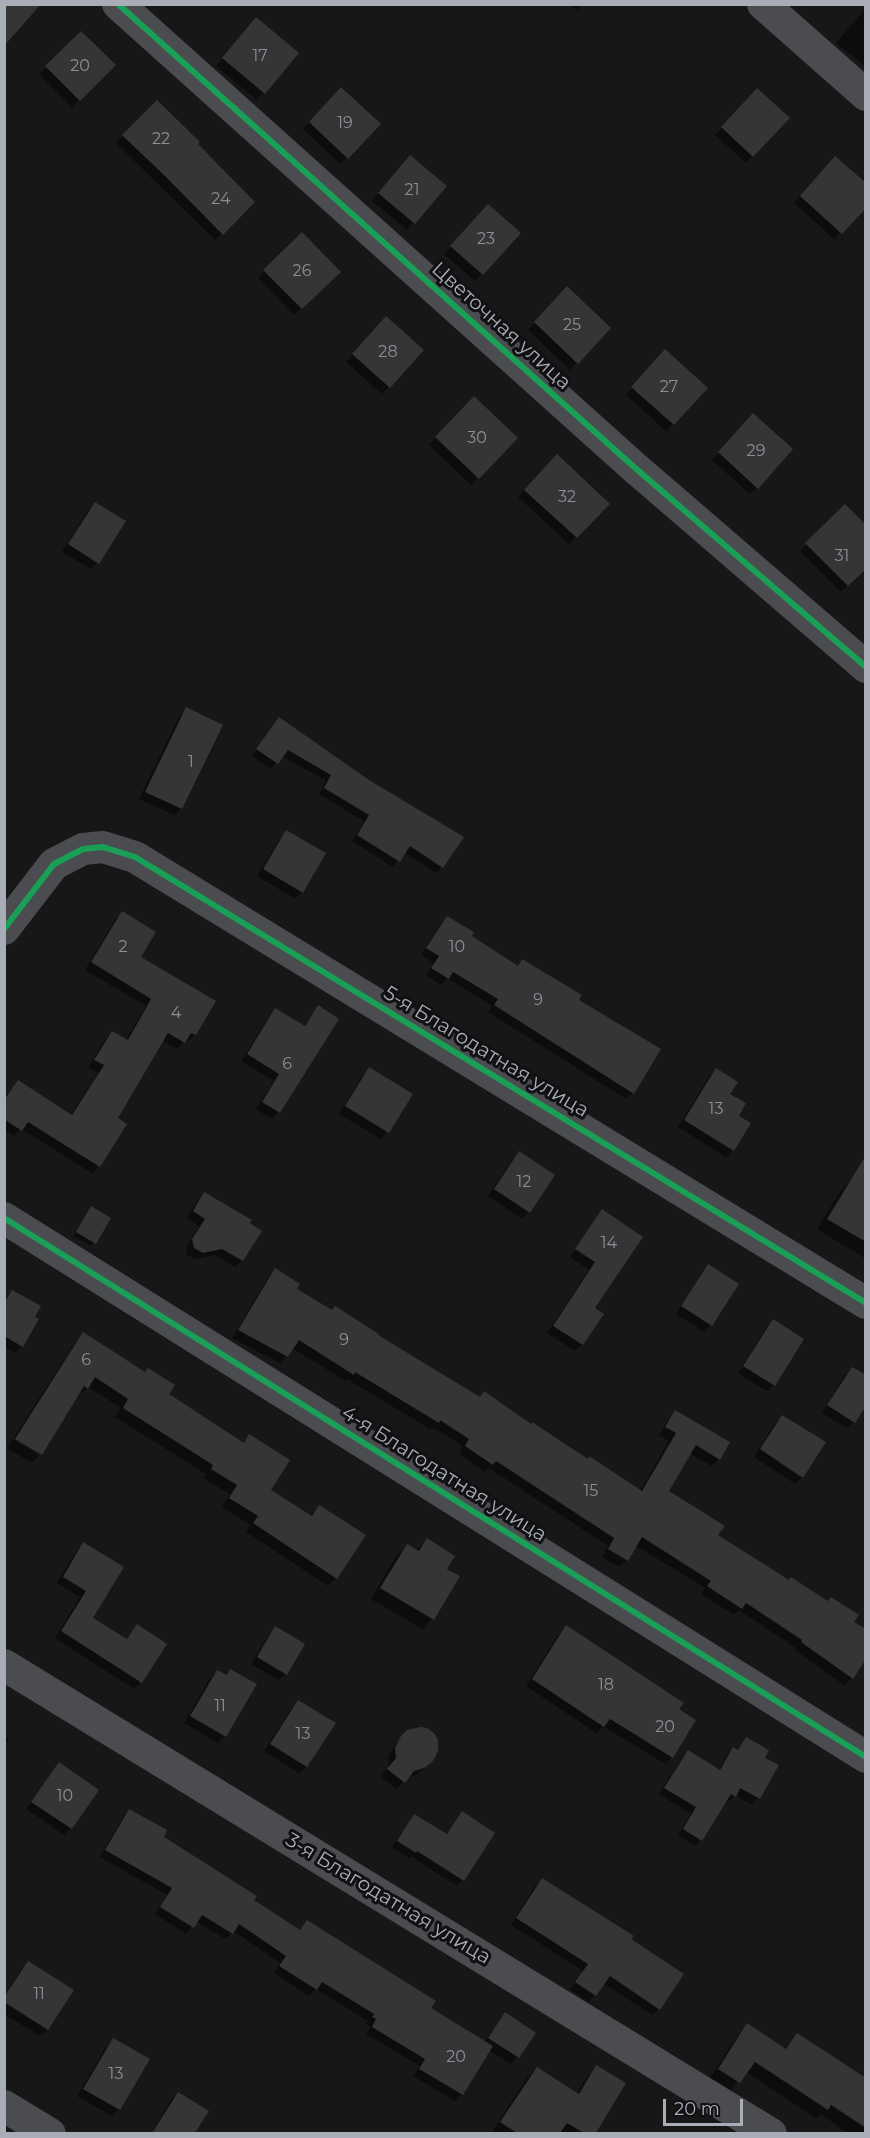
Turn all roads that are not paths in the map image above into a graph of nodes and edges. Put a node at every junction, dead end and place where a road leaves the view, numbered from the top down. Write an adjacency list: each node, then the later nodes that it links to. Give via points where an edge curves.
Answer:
1 (118, 4): 4 (street, Цветочная улица, via 625,459)
2 (764, 4): 3 (street)
3 (866, 95)
4 (866, 667)
5 (4, 929): 7 (street, 5-я Благодатная улица, via 54,864 83,849 103,847 135,857)
6 (4, 1218): 9 (street, 4-я Благодатная улица)
7 (866, 1303)
8 (4, 1665): 12 (street, 3-я Благодатная улица)
9 (866, 1757)
10 (4, 2106): 11 (street)
11 (50, 2133)
12 (771, 2133)

